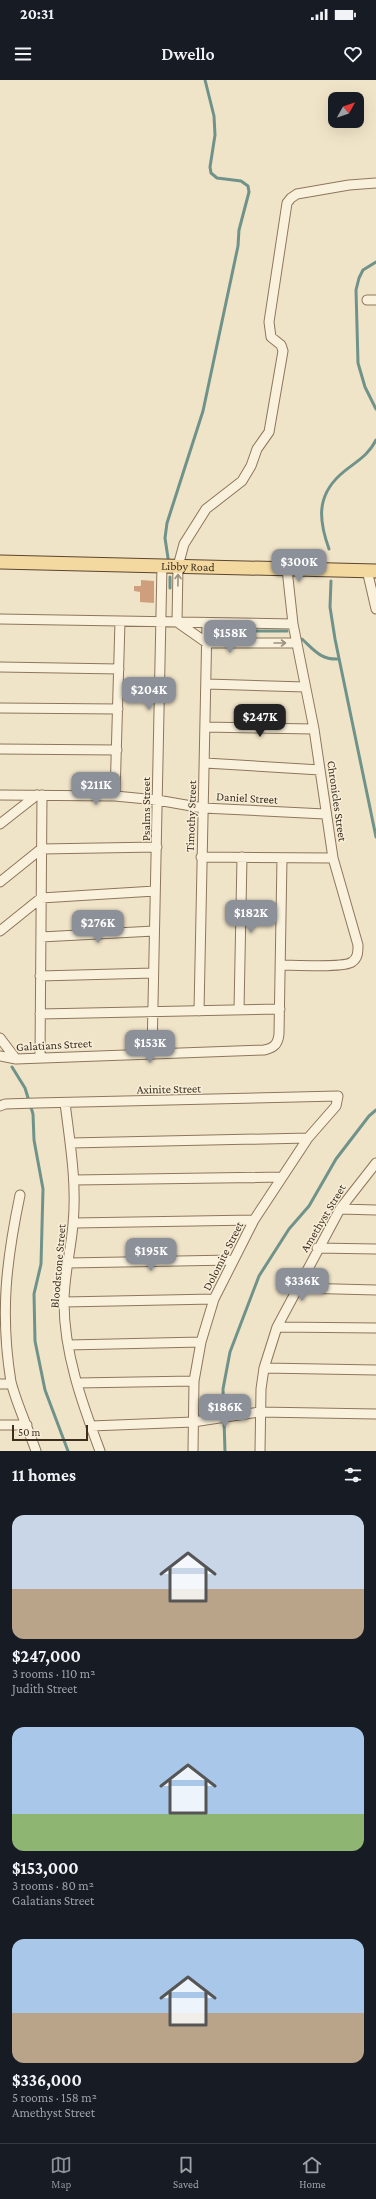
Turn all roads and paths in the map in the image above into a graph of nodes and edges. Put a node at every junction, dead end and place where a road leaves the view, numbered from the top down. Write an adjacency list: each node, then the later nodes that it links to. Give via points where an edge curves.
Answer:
1 (376, 183): 4 (street, via 298,194 289,200 269,322 271,337 281,345 283,351 270,430 257,449 242,481 206,509 184,544)
2 (0, 562): 3 (main road, Libby Road)
3 (162, 565): 4 (main road, Libby Road); 10 (street, Psalms Street)
4 (178, 566): 5 (main road, Libby Road); 11 (street, one-way to 4)
5 (287, 569): 6 (main road, Libby Road); 13 (street, Chronicles Street)
6 (372, 571): 7 (street)
7 (376, 609)
8 (0, 619): 9 (street)
9 (120, 621): 10 (street); 17 (street)
10 (162, 622): 11 (street); 31 (street, Psalms Street)
11 (178, 622): 12 (street); 14 (street)
12 (207, 623): 13 (street); 14 (street, Timothy Street)
13 (294, 624): 15 (street, Chronicles Street)
14 (207, 643): 15 (street, one-way to 15); 18 (street, Timothy Street)
15 (297, 643): 19 (street, Chronicles Street)
16 (0, 667): 17 (street)
17 (119, 669): 21 (street)
18 (207, 684): 19 (street); 22 (street, Timothy Street)
19 (305, 687): 23 (street, Chronicles Street)
20 (0, 708): 21 (street)
21 (118, 709): 25 (street)
22 (206, 727): 23 (street); 26 (street, Timothy Street)
23 (314, 729): 27 (street, Chronicles Street)
24 (0, 749): 25 (street)
25 (117, 750): 30 (street)
26 (205, 763): 27 (street); 32 (street, Timothy Street)
27 (320, 770): 33 (street, Chronicles Street)
28 (0, 795): 29 (street, Daniel Street)
29 (39, 795): 30 (street, Daniel Street); 34 (street); 36 (street)
30 (115, 796): 31 (street, Daniel Street)
31 (157, 800): 32 (street, Daniel Street); 35 (street, Psalms Street)
32 (203, 808): 33 (street, Daniel Street); 37 (street, Timothy Street)
33 (325, 814): 40 (street, Chronicles Street)
34 (0, 824)
35 (157, 847): 36 (street); 42 (street, Psalms Street)
36 (41, 849): 41 (street); 43 (street)
37 (201, 857): 38 (street); 52 (street, Timothy Street)
38 (242, 858): 39 (street); 51 (street)
39 (282, 858): 40 (street); 47 (street)
40 (334, 858): 47 (street, Chronicles Street, via 357,940 358,954 346,965)
41 (0, 882)
42 (155, 891): 43 (street); 45 (street, Psalms Street)
43 (41, 898): 44 (street); 46 (street)
44 (0, 931)
45 (154, 931): 46 (street); 48 (street, Psalms Street)
46 (41, 936): 49 (street)
47 (280, 965): 50 (street)
48 (153, 973): 49 (street); 53 (street, Psalms Street)
49 (40, 976): 54 (street)
50 (280, 1009): 51 (street); 56 (street, Galatians Street, via 276,1045 264,1050)
51 (239, 1010): 52 (street)
52 (199, 1011): 53 (street)
53 (152, 1012): 54 (street); 56 (street, Psalms Street)
54 (40, 1014): 58 (street)
55 (0, 1038): 59 (street)
56 (152, 1053): 58 (street, Galatians Street)
57 (0, 1056): 59 (street, Galatians Street)
58 (40, 1057): 59 (street, Galatians Street)
59 (16, 1059)
60 (338, 1096): 61 (street, Axinite Street); 63 (street, Dolomite Street, via 336,1106)
61 (65, 1103): 62 (street, Axinite Street); 64 (street, Bloodstone Street)
62 (0, 1106)
63 (308, 1138): 64 (street); 66 (street, Dolomite Street)
64 (70, 1143): 67 (street, Bloodstone Street)
65 (374, 1166): 69 (street, Amethyst Street)
66 (282, 1177): 67 (street); 71 (street, Dolomite Street)
67 (74, 1180): 72 (street, Bloodstone Street)
68 (20, 1195): 83 (street, via 2,1291)
69 (340, 1209): 70 (street); 73 (street, Amethyst Street)
70 (376, 1210)
71 (254, 1220): 72 (street); 75 (street, Dolomite Street)
72 (74, 1223): 76 (street, Bloodstone Street)
73 (317, 1248): 74 (street); 77 (street, Amethyst Street)
74 (376, 1249)
75 (233, 1260): 76 (street); 79 (street, Dolomite Street)
76 (68, 1263): 80 (street, Bloodstone Street)
77 (298, 1288): 78 (street); 81 (street, Amethyst Street)
78 (376, 1290)
79 (214, 1299): 80 (street); 84 (street, Dolomite Street)
80 (64, 1302): 85 (street, Bloodstone Street)
81 (278, 1327): 82 (street); 86 (street, Amethyst Street)
82 (376, 1328)
83 (2, 1342): 91 (street)
84 (200, 1342): 85 (street); 88 (street, Dolomite Street)
85 (68, 1344): 89 (street, Bloodstone Street)
86 (264, 1368): 87 (street); 92 (street, Amethyst Street)
87 (376, 1370)
88 (194, 1381): 89 (street); 94 (street, Dolomite Street)
89 (76, 1383): 97 (street, Bloodstone Street)
90 (0, 1384): 91 (street)
91 (11, 1384): 96 (street)
92 (259, 1412): 93 (street); 94 (street); 101 (street, Amethyst Street)
93 (376, 1414)
94 (193, 1422): 97 (street); 100 (street, Dolomite Street)
95 (0, 1425): 96 (street)
96 (27, 1425): 98 (street)
97 (91, 1426): 99 (street, Bloodstone Street)
98 (36, 1451)
99 (100, 1451)
100 (192, 1451)
101 (260, 1451)

